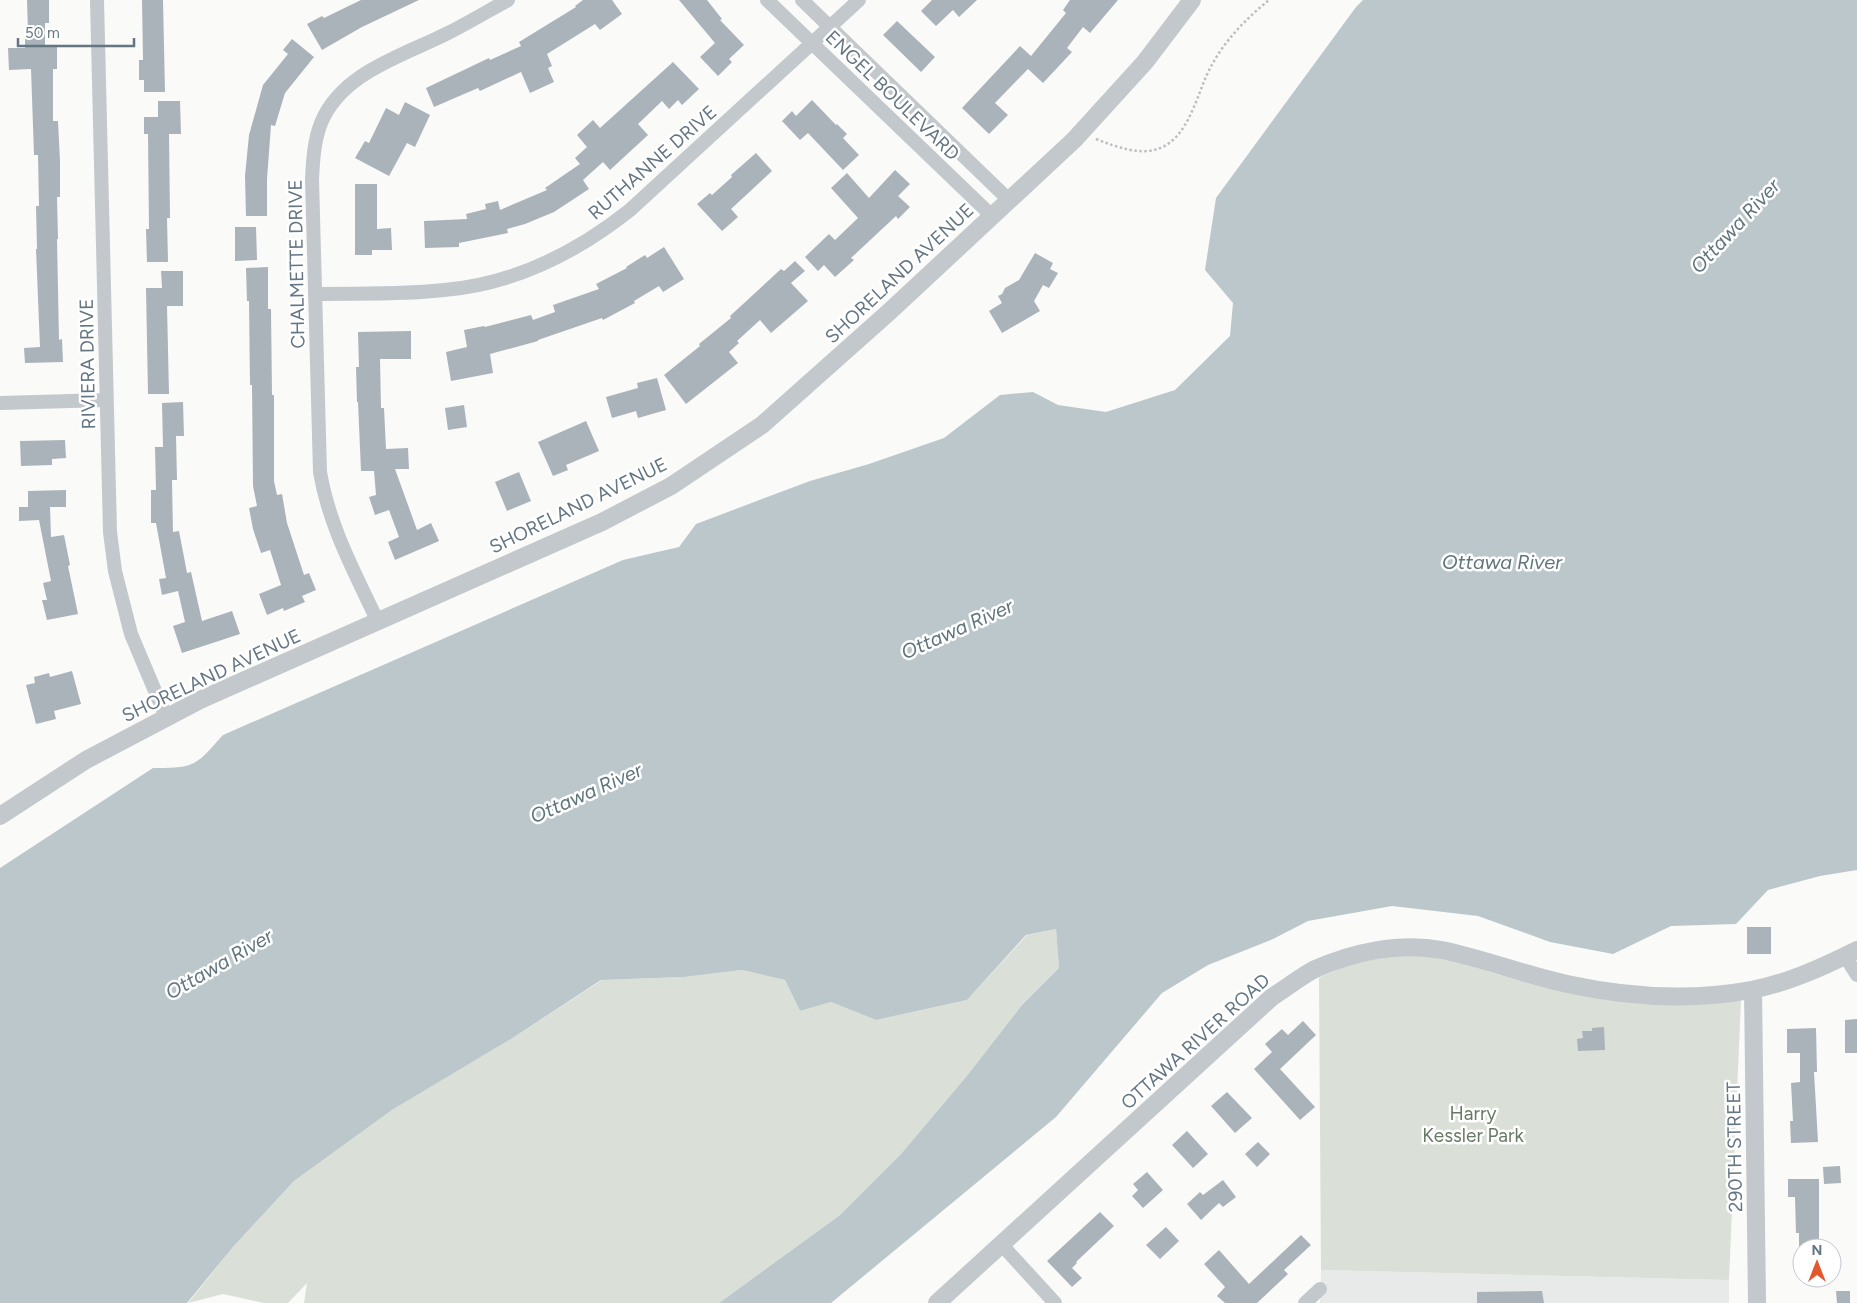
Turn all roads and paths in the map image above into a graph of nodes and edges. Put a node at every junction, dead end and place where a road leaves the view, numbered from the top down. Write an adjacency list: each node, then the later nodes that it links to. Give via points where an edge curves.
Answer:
1 (98, 0): 14 (street, RIVIERA DRIVE)
2 (508, 0): 13 (street, CHALMETTE DRIVE, via 363,75 342,93 326,114 317,137 313,163)
3 (767, 0): 9 (street, ENGEL BOULEVARD)
4 (802, 0): 8 (street, ENGEL BOULEVARD)
5 (859, 0): 8 (street, RUTHANNE DRIVE)
6 (1192, 0): 10 (street, SHORELAND AVENUE, via 1145,62)
7 (1269, 0): 10 (path, via 1246,20 1214,61 1185,126 1170,142 1142,153 1113,146)
8 (830, 27): 9 (street, RUTHANNE DRIVE); 11 (street, ENGEL BOULEVARD)
9 (812, 43): 12 (street, ENGEL BOULEVARD); 13 (street, RUTHANNE DRIVE, via 630,210 601,233 562,256 499,280 458,289)
10 (1082, 131): 11 (street, SHORELAND AVENUE)
11 (1009, 200): 12 (street, SHORELAND AVENUE)
12 (992, 216): 16 (street, SHORELAND AVENUE, via 762,425 671,486 602,522)
13 (315, 294): 16 (street, CHALMETTE DRIVE, via 322,484 337,534)
14 (106, 400): 15 (street); 17 (street, RIVIERA DRIVE, via 108,510 115,571 131,634)
15 (0, 403)
16 (378, 622): 17 (street, SHORELAND AVENUE)
17 (166, 717): 18 (street, SHORELAND AVENUE, via 86,760)
18 (0, 816)
19 (1851, 953): 20 (street); 21 (street, OTTAWA RIVER ROAD, via 1792,979)
20 (1857, 975)
21 (1753, 990): 22 (street, OTTAWA RIVER ROAD, via 1711,996 1658,996 1566,984 1435,949 1395,948 1353,955 1313,971 1272,997); 27 (street, 290TH STREET)
22 (1002, 1245): 24 (street, OTTAWA RIVER ROAD); 25 (street)
23 (1320, 1289): 26 (street)
24 (937, 1303)
25 (1055, 1303)
26 (1305, 1303)
27 (1757, 1303)

